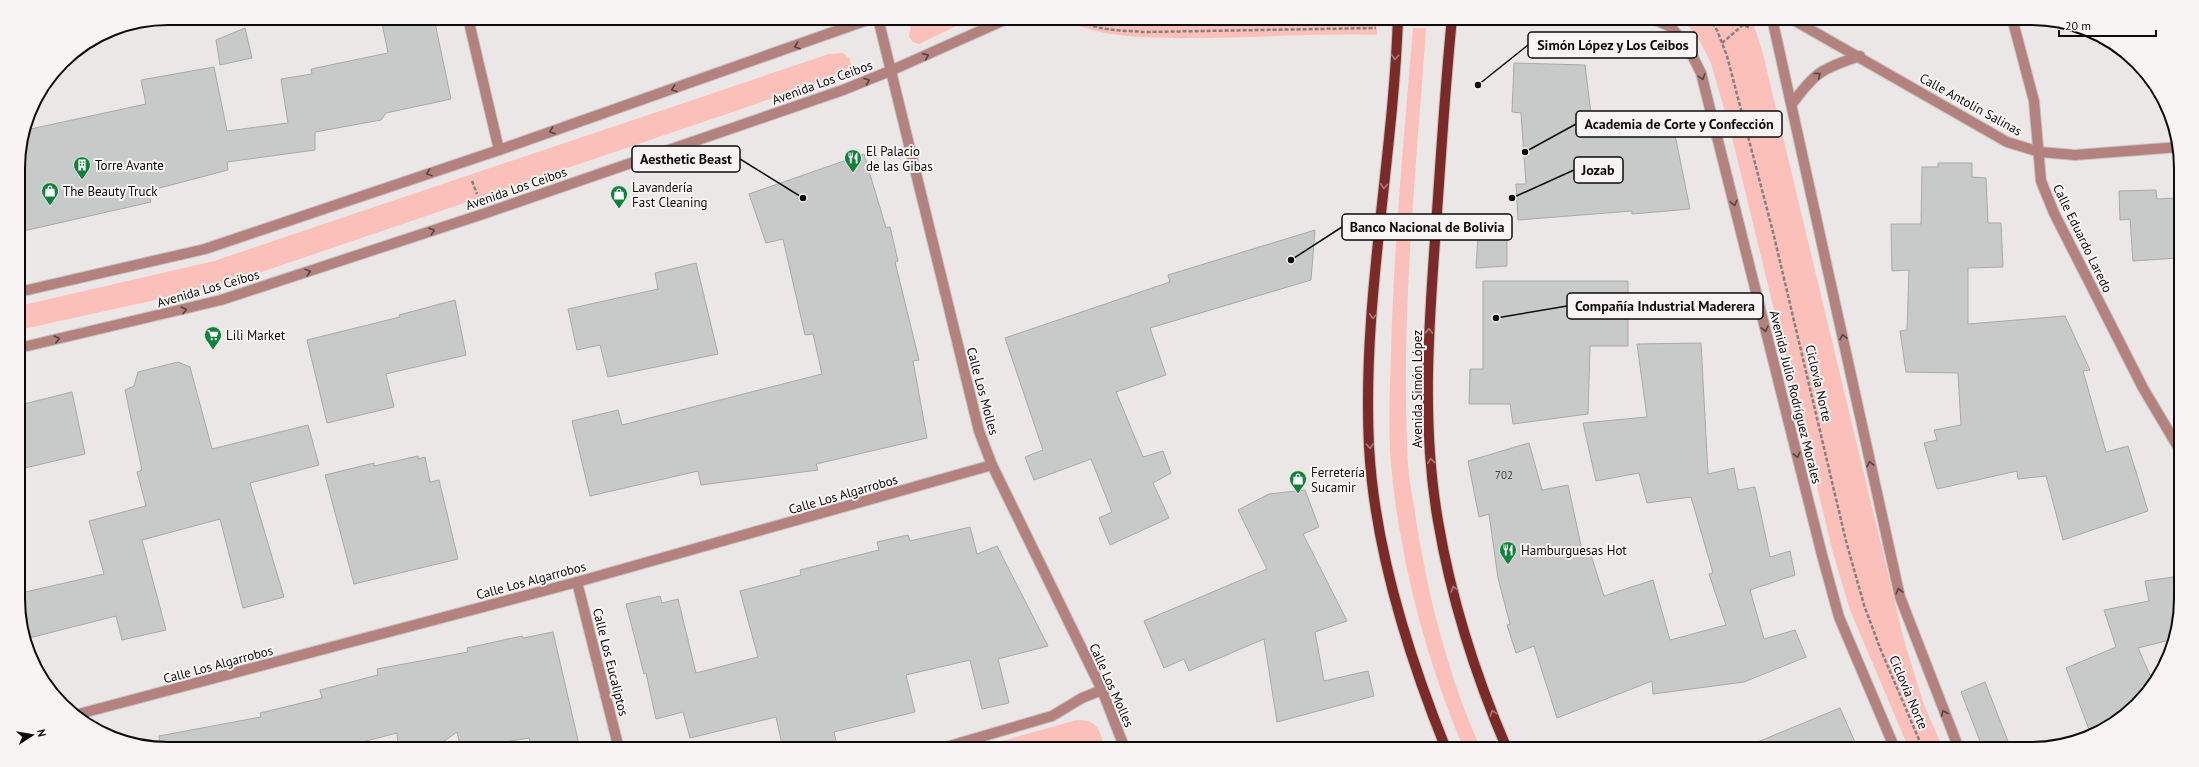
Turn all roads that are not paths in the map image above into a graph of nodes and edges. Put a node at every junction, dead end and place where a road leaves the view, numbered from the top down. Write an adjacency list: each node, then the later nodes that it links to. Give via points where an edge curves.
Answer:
1 (470, 25): 15 (street)
2 (852, 25): 15 (street, one-way to 15)
3 (880, 25): 12 (street, Calle Los Molles)
4 (993, 25): 12 (street, Avenida Los Ceibos, one-way to 4)
5 (1397, 25): 27 (main road, one-way to 27, via 1369,371 1369,447 1376,504 1389,569 1409,646)
6 (1451, 25): 28 (main road, Avenida Simón López, one-way to 6, via 1471,652 1450,576 1438,520 1430,455 1427,382 1430,310)
7 (1668, 25): 29 (street, Avenida Julio Rodríguez Morales, one-way to 29, via 1689,49 1701,73 1822,555 1838,610)
8 (1774, 25): 13 (street)
9 (1803, 25): 11 (street, Calle Antolín Salinas)
10 (2014, 25): 16 (street, Calle Eduardo Laredo, via 2034,101)
11 (1860, 56): 13 (street, one-way to 11, via 1819,72); 16 (street, Calle Antolín Salinas, via 2007,142)
12 (890, 71): 18 (street, Avenida Los Ceibos, one-way to 12, via 221,300 490,211 843,90); 20 (street, Calle Los Molles, via 979,431)
13 (1792, 104): 30 (street, one-way to 13, via 1900,596)
14 (2172, 148): 16 (street, Calle Antolín Salinas, via 2075,155)
15 (499, 150): 17 (street, one-way to 17, via 205,249)
16 (2040, 152): 19 (street, Calle Eduardo Laredo, via 2041,181 2054,213 2144,388)
17 (25, 291)
18 (25, 347)
19 (2174, 440)
20 (992, 465): 21 (street, Calle Los Algarrobos); 22 (street, Calle Los Molles)
21 (577, 582): 23 (street, Calle Los Algarrobos); 24 (street, Calle Los Eucaliptos)
22 (1102, 690): 25 (street, via 1082,698 1052,716); 26 (street, Calle Los Molles)
23 (82, 713)
24 (617, 742)
25 (963, 742)
26 (1122, 742)
27 (1443, 742)
28 (1504, 742)
29 (1892, 742)
30 (1956, 742)

